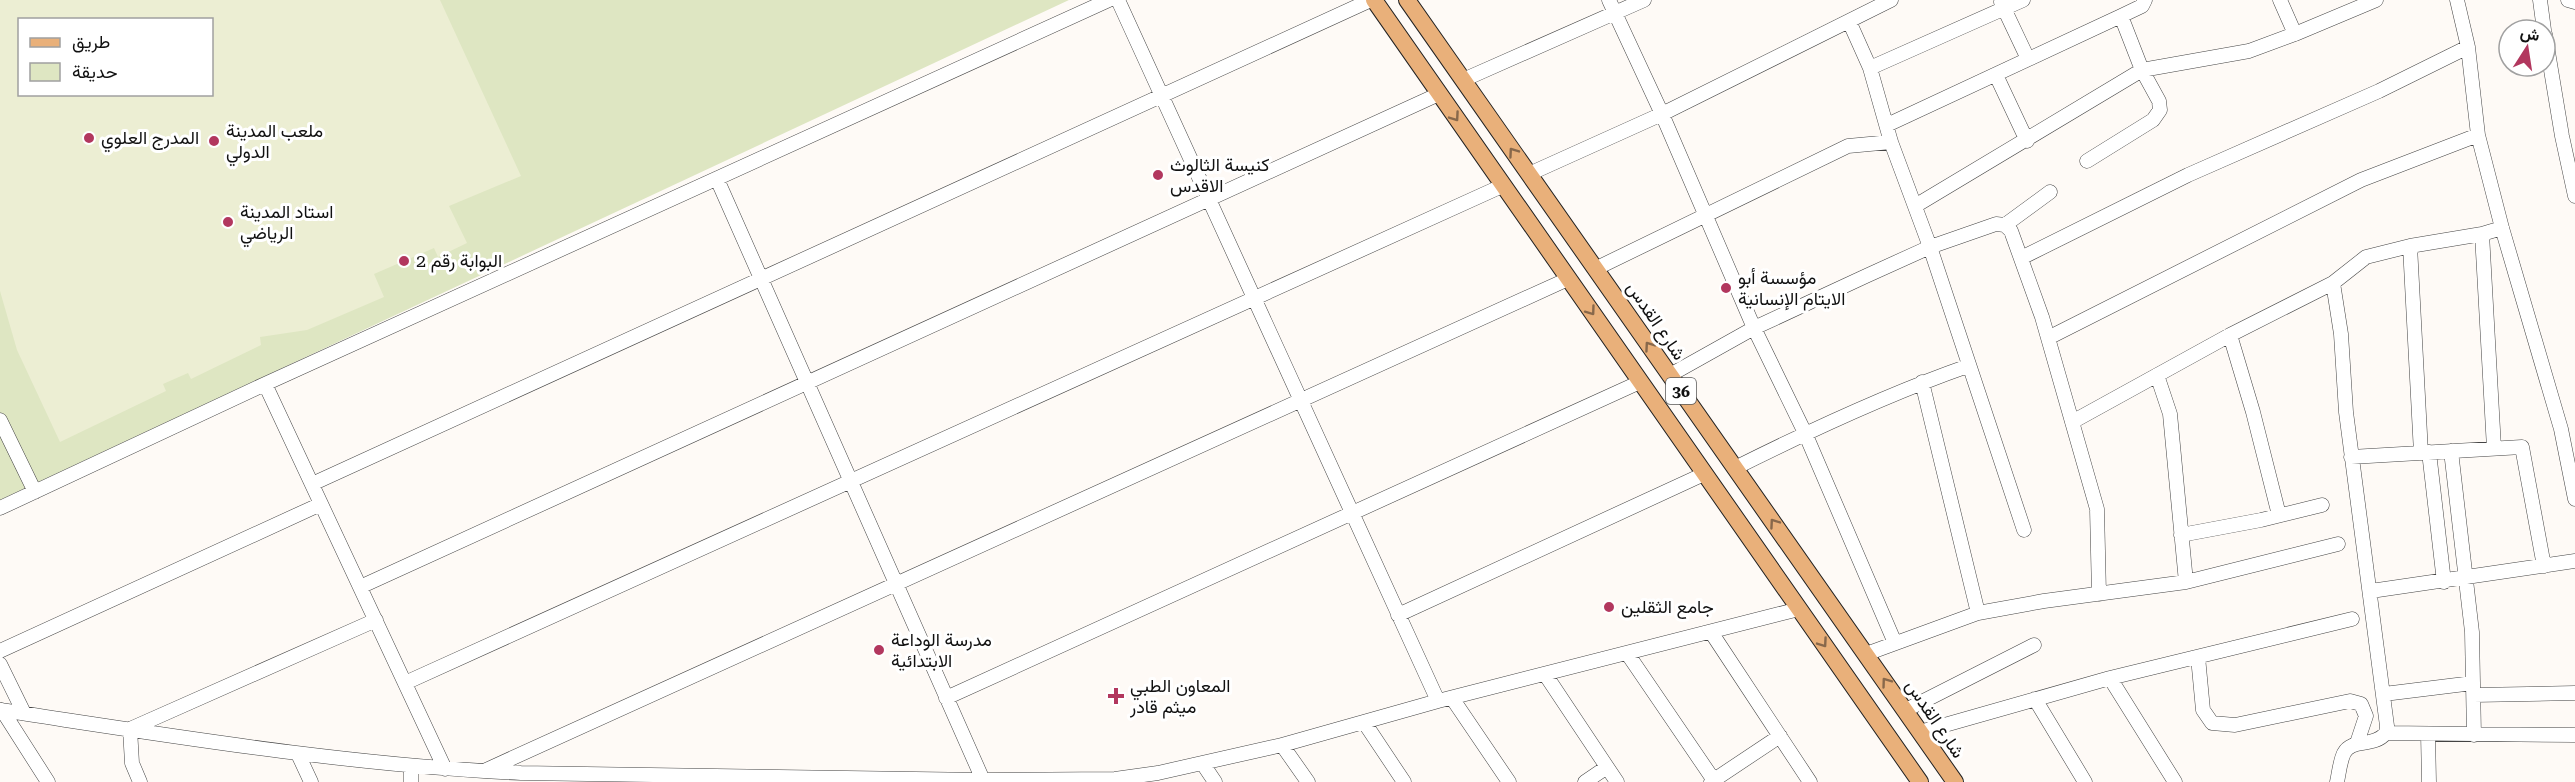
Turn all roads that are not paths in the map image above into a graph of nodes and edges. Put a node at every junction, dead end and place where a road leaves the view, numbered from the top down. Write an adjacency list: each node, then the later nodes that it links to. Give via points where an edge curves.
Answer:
1 (1109, 0): 41 (street)
2 (1118, 0): 33 (street)
3 (1372, 0): 25 (main road, 36); 33 (street)
4 (1407, 0): 21 (main road, شارع القدس / 36)
5 (1609, 0): 17 (street)
6 (1644, 0): 17 (street)
7 (1891, 0): 20 (street)
8 (2023, 0): 16 (street)
9 (2145, 0): 18 (street, via 2142,6)
10 (2280, 0): 22 (street)
11 (2376, 0): 22 (street)
12 (2457, 0): 23 (street)
13 (2540, 0): 19 (street)
14 (2568, 0): 15 (street)
15 (2575, 2)
16 (2002, 4): 26 (street); 27 (street)
17 (1616, 14): 31 (street); 34 (street)
18 (2121, 16): 26 (street); 28 (street)
19 (2543, 18)
20 (1850, 21): 27 (street); 34 (street)
21 (1427, 29): 24 (main road, شارع القدس / 36); 25 (main road)
22 (2295, 34): 28 (street, via 2249,51)
23 (2468, 47): 36 (street); 53 (street, via 2379,91 2188,175)
24 (1444, 52): 25 (main road, via 1429,46); 31 (main road, شارع القدس / 36)
25 (1412, 55): 32 (main road, 36)
26 (2028, 58): 29 (street)
27 (1870, 68): 35 (street)
28 (2142, 70): 37 (street); 39 (street, via 2159,101 2159,114)
29 (1996, 75): 35 (street); 37 (street)
30 (2553, 78): 44 (street)
31 (1463, 80): 40 (main road, شارع القدس / 36, one-way to 31)
32 (1439, 94): 42 (main road, 36, one-way to 42); 45 (street)
33 (1162, 95): 45 (street); 55 (street)
34 (1662, 114): 40 (street); 47 (street)
35 (1887, 125): 38 (street)
36 (2478, 135): 49 (street); 63 (street, via 2361,180)
37 (2027, 141): 46 (street)
38 (1891, 142): 46 (street); 47 (street, via 1848,146)
39 (2087, 161)
40 (1529, 174): 54 (main road, شارع القدس / 36)
41 (717, 179): 55 (street); 70 (street)
42 (1503, 186): 56 (main road, 36); 58 (street)
43 (2050, 192): 48 (street)
44 (2575, 196)
45 (1209, 199): 58 (street); 69 (street)
46 (1915, 206): 52 (street)
47 (1705, 215): 54 (street); 60 (street)
48 (2005, 225): 52 (street, via 1996,224); 53 (street)
49 (2502, 228): 50 (street); 84 (street, via 2561,429)
50 (2482, 234): 51 (street); 75 (street)
51 (2410, 246): 57 (street, via 2366,257); 77 (street)
52 (1930, 247): 60 (street); 64 (street)
53 (2021, 258): 63 (street)
54 (1597, 268): 59 (main road, شارع القدس / 36)
55 (761, 279): 69 (street); 82 (street)
56 (1568, 279): 61 (main road, 36, one-way to 61); 71 (street)
57 (2333, 283): 62 (street); 78 (street)
58 (1254, 298): 71 (street); 81 (street)
59 (1630, 319): 61 (main road); 65 (main road, شارع القدس / 36, one-way to 59)
60 (1754, 328): 65 (street); 74 (street)
61 (1608, 335): 67 (main road, 36)
62 (2230, 335): 66 (street); 89 (street)
63 (2048, 338): 73 (street)
64 (1968, 366): 68 (street); 90 (street)
65 (1670, 375): 79 (main road, شارع القدس / 36)
66 (2157, 375): 73 (street); 91 (street, via 2170,414)
67 (1640, 382): 80 (main road, 36); 88 (street)
68 (1922, 382): 74 (street); 103 (street)
69 (807, 383): 81 (street); 99 (street)
70 (265, 384): 82 (street); 83 (street)
71 (1301, 401): 88 (street); 98 (street)
72 (0, 420): 83 (street)
73 (2072, 422): 101 (street, via 2097,509)
74 (1805, 433): 79 (street); 108 (street)
75 (2494, 448): 76 (street); 94 (street, via 2517,446 2524,451)
76 (2451, 451): 77 (street); 95 (street)
77 (2425, 452): 78 (street); 97 (street)
78 (2351, 457): 100 (street)
79 (1735, 468): 112 (main road, شارع القدس / 36, one-way to 79)
80 (1704, 474): 102 (main road, 36); 104 (street)
81 (850, 481): 98 (street); 117 (street)
82 (312, 484): 85 (street)
83 (35, 492): 87 (street)
84 (2575, 499)
85 (321, 504): 99 (street); 110 (street)
86 (2322, 505): 89 (street)
87 (0, 508)
88 (1352, 513): 104 (street); 121 (street)
89 (2279, 515): 91 (street)
90 (2024, 530)
91 (2181, 535): 96 (street)
92 (2338, 544): 96 (street)
93 (2575, 561): 94 (street)
94 (2544, 566): 95 (street)
95 (2465, 579): 97 (street); 118 (street)
96 (2186, 582): 101 (street)
97 (2444, 582): 100 (street)
98 (896, 584): 121 (street); 144 (street)
99 (360, 587): 106 (street)
100 (2371, 591): 120 (street)
101 (2099, 594): 103 (street)
102 (1799, 609): 107 (street); 153 (main road, 36, one-way to 153)
103 (1978, 613): 108 (street)
104 (1398, 615): 124 (street)
105 (2352, 619): 113 (street)
106 (376, 620): 117 (street); 130 (street)
107 (1711, 632): 111 (street); 136 (street)
108 (1895, 643): 112 (street)
109 (2034, 645): 126 (street)
110 (0, 651)
111 (1627, 653): 115 (street); 152 (street)
112 (1866, 654): 126 (main road, شارع القدس / 36, one-way to 112)
113 (2198, 657): 116 (street); 137 (street, via 2204,710 2212,723 2235,725 2350,700 2361,704 2366,716)
114 (0, 664): 127 (street)
115 (1545, 674): 122 (street); 142 (street)
116 (2110, 678): 123 (street); 167 (street)
117 (405, 683): 143 (street)
118 (2474, 689): 119 (street); 120 (street); 134 (street)
119 (2575, 693)
120 (2384, 694): 132 (street)
121 (946, 698): 150 (street)
122 (1452, 698): 124 (street); 161 (street)
123 (2035, 699): 131 (street); 166 (street)
124 (1438, 701): 128 (street)
125 (1, 710): 127 (street); 129 (street)
126 (1906, 710): 131 (main road, شارع القدس / 36)
127 (24, 713): 130 (street)
128 (1364, 722): 138 (street); 160 (street)
129 (5, 725): 154 (street)
130 (130, 729): 139 (street); 155 (street, via 132,763)
131 (1920, 732): 165 (main road, شارع القدس / 36)
132 (2386, 733): 133 (street); 137 (street, via 2376,742)
133 (2428, 734): 134 (street); 169 (street)
134 (2474, 735): 135 (street)
135 (2575, 735)
136 (1780, 736): 152 (street); 164 (street)
137 (2357, 743): 168 (street, via 2344,753)
138 (1282, 745): 140 (street); 159 (street)
139 (298, 754): 141 (street); 156 (street)
140 (1203, 764): 151 (street); 158 (street)
141 (411, 766): 143 (street); 157 (street)
142 (1607, 767): 162 (street); 163 (street)
143 (445, 769): 144 (street)
144 (484, 771): 145 (street)
145 (521, 777): 146 (street)
146 (714, 778): 147 (street)
147 (743, 779): 148 (street)
148 (818, 779): 149 (street)
149 (899, 780): 150 (street)
150 (983, 780): 151 (street)
151 (1116, 780)
152 (1713, 781)
153 (1917, 781)
154 (48, 782)
155 (140, 782)
156 (311, 782)
157 (411, 782)
158 (1215, 782)
159 (1308, 782)
160 (1404, 782)
161 (1509, 782)
162 (1585, 782)
163 (1617, 782)
164 (1810, 782)
165 (1955, 782)
166 (2085, 782)
167 (2175, 782)
168 (2337, 782)
169 (2429, 782)

